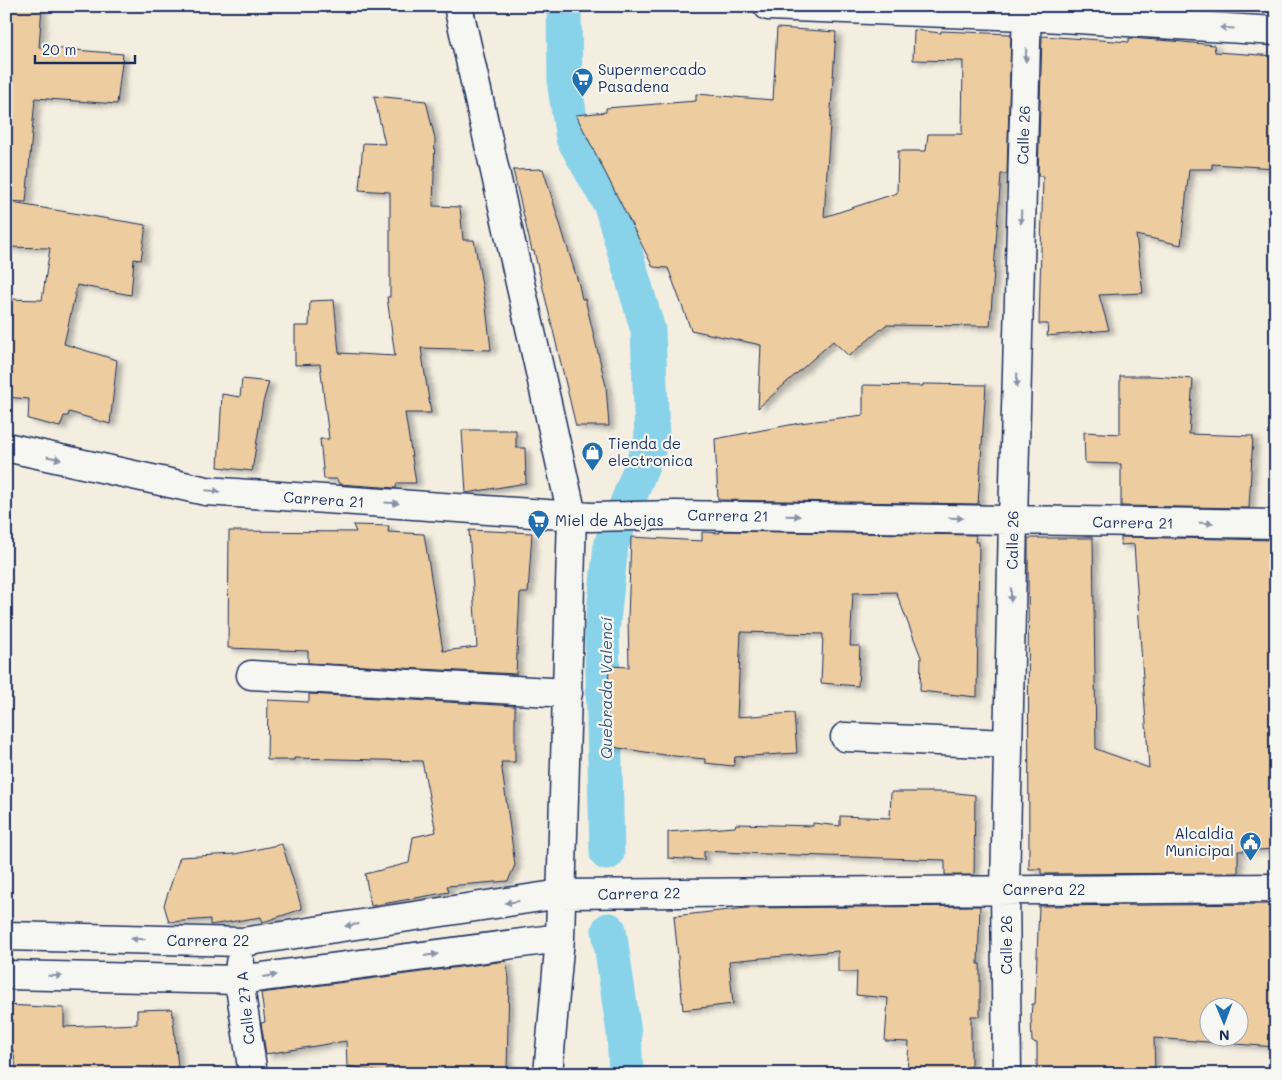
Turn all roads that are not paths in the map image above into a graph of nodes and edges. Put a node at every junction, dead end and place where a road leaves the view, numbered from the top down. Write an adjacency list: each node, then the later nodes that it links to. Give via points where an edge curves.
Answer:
1 (458, 6): 6 (street)
2 (768, 6): 3 (street)
3 (1027, 11): 4 (street, one-way to 3); 7 (street, Calle 26, one-way to 7)
4 (1276, 32)
5 (6, 447): 6 (street, Carrera 21, one-way to 6, via 206,491)
6 (582, 516): 7 (street, Carrera 21, one-way to 7); 10 (street)
7 (1013, 519): 8 (street, Carrera 21, one-way to 8); 12 (street, Calle 26, one-way to 12)
8 (1276, 524)
9 (251, 675): 10 (street)
10 (568, 693): 15 (street)
11 (844, 737): 12 (street)
12 (1008, 744): 14 (street, Calle 26)
13 (1276, 888): 14 (street, Carrera 22)
14 (1006, 889): 15 (street, Carrera 22); 23 (street, Calle 26)
15 (560, 894): 17 (street); 18 (street, Carrera 22, one-way to 18)
16 (6, 936): 18 (street, Carrera 22, one-way to 16)
17 (560, 938): 20 (street, one-way to 17); 22 (street)
18 (242, 942): 20 (street, Calle 27 A)
19 (6, 975): 20 (street, one-way to 20)
20 (239, 980): 21 (street, Calle 27 A)
21 (253, 1074)
22 (548, 1074)
23 (1007, 1074)

